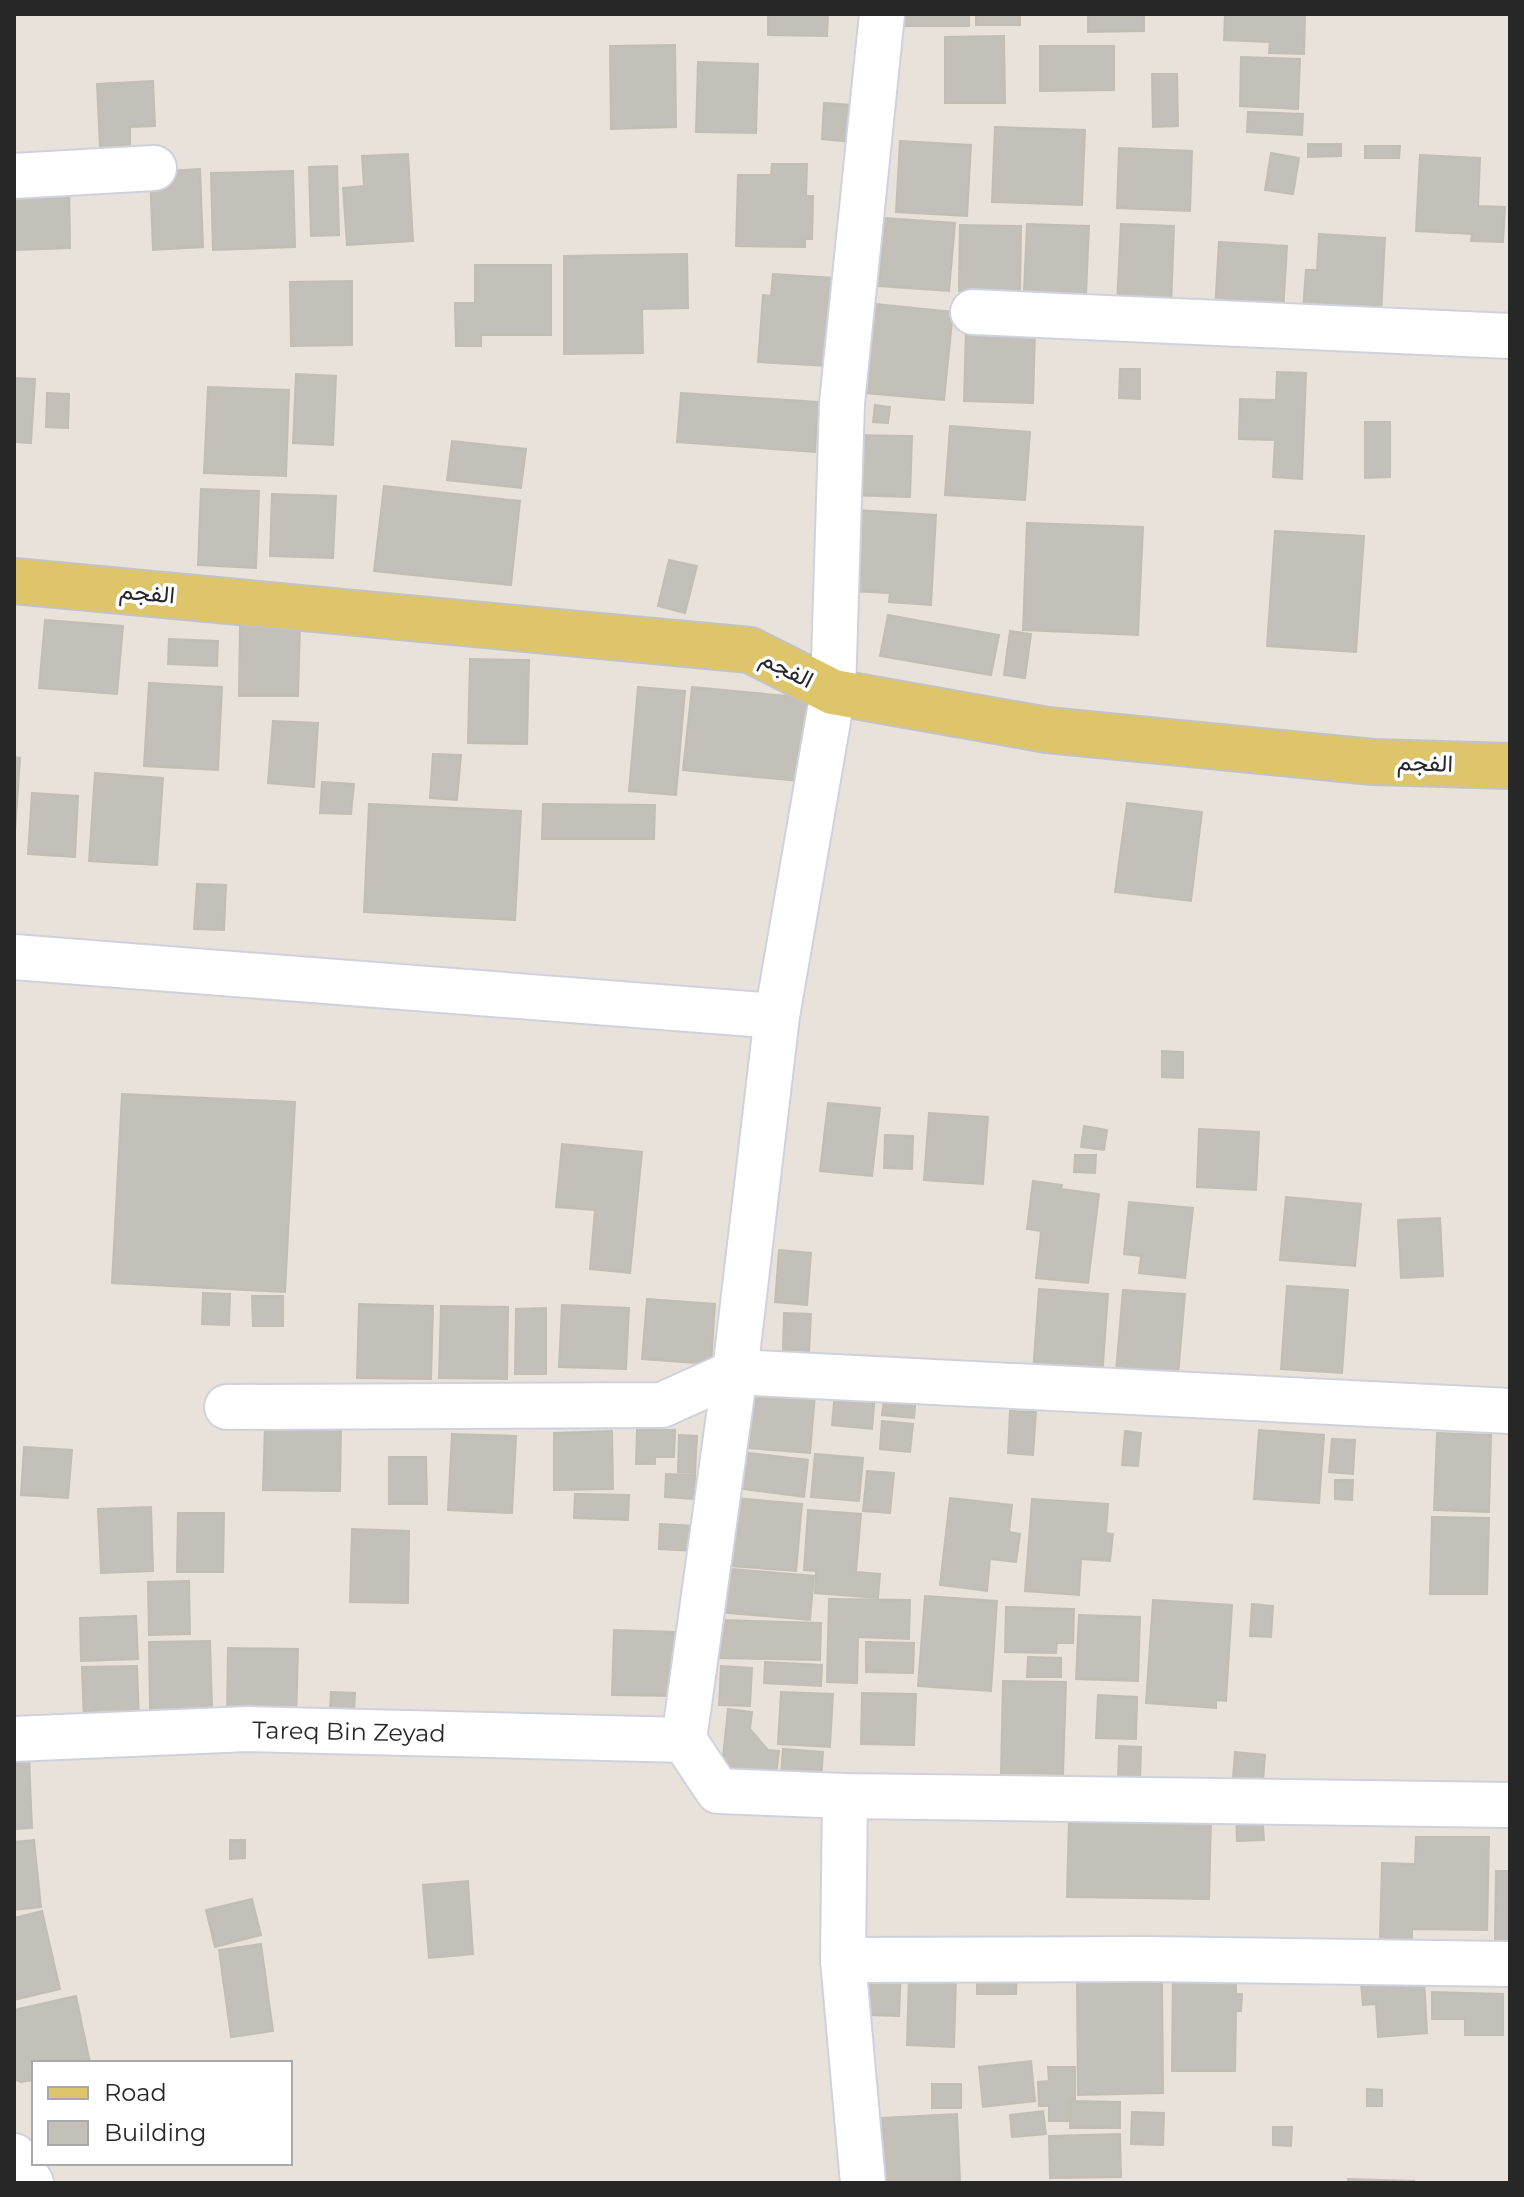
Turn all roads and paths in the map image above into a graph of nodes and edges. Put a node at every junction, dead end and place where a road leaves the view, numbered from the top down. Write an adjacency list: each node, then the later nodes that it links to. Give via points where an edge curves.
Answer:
1 (882, 14): 7 (street, via 842,403)
2 (154, 168): 3 (street)
3 (14, 176)
4 (973, 312): 5 (street)
5 (1510, 336)
6 (14, 581): 7 (main road, الفجم, via 750,650)
7 (833, 692): 8 (main road, الفجم, via 1047,730 1373,762); 10 (street)
8 (1510, 766)
9 (14, 957): 10 (street)
10 (777, 1016): 11 (street)
11 (735, 1372): 12 (street, via 662,1405); 13 (street); 15 (street)
12 (227, 1407)
13 (1510, 1411)
14 (14, 1739): 15 (street, Tareq Bin Zeyad, via 248,1729)
15 (684, 1740): 16 (street, via 718,1791)
16 (845, 1796): 17 (street); 18 (street)
17 (1510, 1805)
18 (843, 1960): 19 (street); 22 (street)
19 (1510, 1964)
20 (14, 2156): 21 (street)
21 (31, 2183)
22 (863, 2183)

